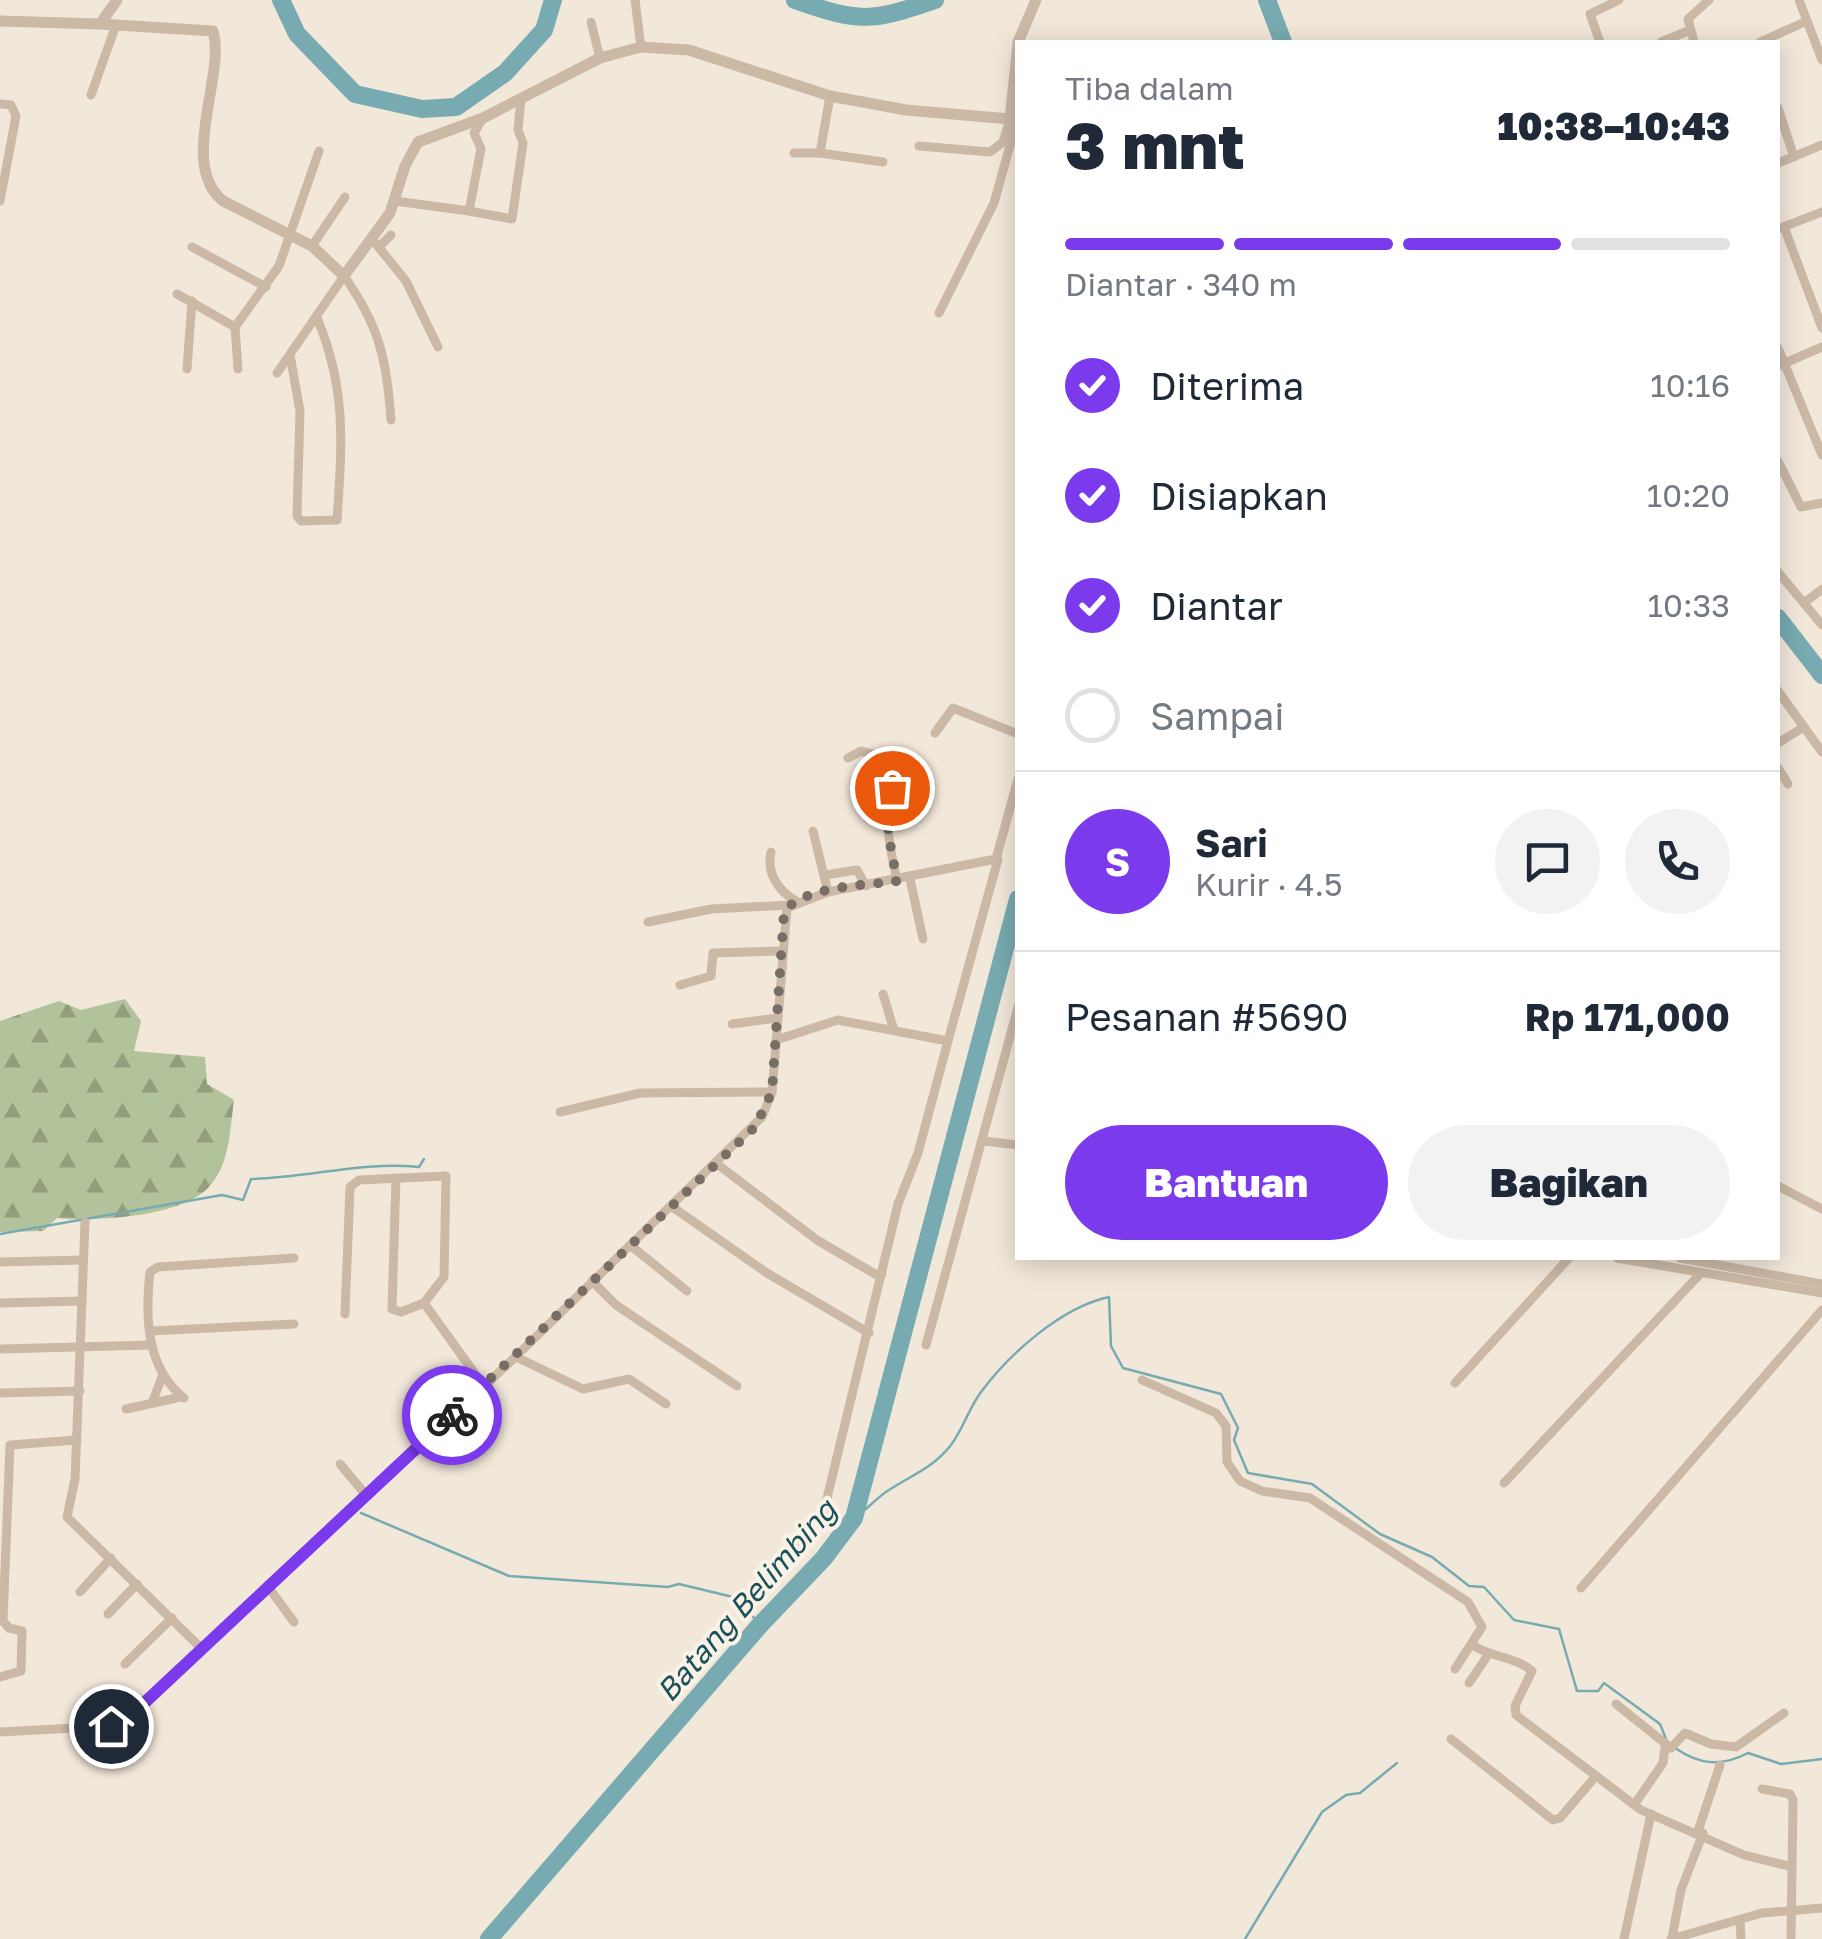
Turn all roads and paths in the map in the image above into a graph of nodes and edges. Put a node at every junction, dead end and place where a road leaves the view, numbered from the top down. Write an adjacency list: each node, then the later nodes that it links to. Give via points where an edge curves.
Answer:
1 (117, 0): 10 (street)
2 (635, 0): 18 (street)
3 (1036, 0): 13 (street)
4 (1619, 0): 14 (street, via 1590,14)
5 (1709, 0): 12 (street, via 1688,18)
6 (1799, 0): 8 (street)
7 (0, 21): 10 (street)
8 (1807, 21): 17 (street); 20 (street)
9 (590, 22): 19 (street)
10 (100, 24): 11 (street)
11 (116, 25): 21 (street); 42 (street, via 213,31 204,129 213,191 222,202)
12 (1688, 31): 15 (street); 16 (street)
13 (1019, 40)
14 (1599, 40)
15 (1666, 40)
16 (1693, 40)
17 (1764, 40)
18 (641, 48): 19 (street); 22 (street, via 689,50)
19 (600, 58): 23 (street)
20 (1822, 60)
21 (91, 94)
22 (830, 96): 27 (street); 32 (street)
23 (521, 98): 26 (street); 39 (street, via 523,143 512,218)
24 (0, 104): 37 (street, via 16,114)
25 (1780, 114): 33 (street)
26 (483, 118): 38 (street, via 418,142); 39 (street, via 474,134 482,149)
27 (1015, 120): 28 (street, via 990,152); 53 (street, via 994,203)
28 (919, 146)
29 (1822, 146): 33 (street)
30 (318, 151): 42 (street)
31 (794, 153): 32 (street)
32 (820, 153): 34 (street)
33 (1794, 157): 35 (street)
34 (883, 162)
35 (1780, 162)
36 (345, 198): 45 (street)
37 (0, 201)
38 (395, 202): 39 (street); 44 (street)
39 (469, 211)
40 (1822, 212): 41 (street)
41 (1780, 228): 50 (street)
42 (291, 234): 45 (street); 49 (street)
43 (392, 236): 44 (street)
44 (376, 242): 47 (street); 57 (street, via 422,307)
45 (312, 246): 47 (street)
46 (192, 247): 49 (street)
47 (344, 276): 54 (street); 64 (street, via 366,307 385,354)
48 (1822, 280): 50 (street)
49 (266, 286): 55 (street)
50 (1809, 286): 56 (street)
51 (176, 294): 52 (street)
52 (192, 302): 55 (street); 61 (street)
53 (939, 313)
54 (317, 318): 59 (street); 59 (street, via 342,399 332,523 301,522 297,516 300,411)
55 (235, 327): 62 (street)
56 (1822, 328)
57 (438, 346)
58 (1822, 347): 60 (street)
59 (290, 356): 63 (street)
60 (1781, 364): 65 (street)
61 (188, 369)
62 (238, 370)
63 (277, 373)
64 (391, 420)
65 (1818, 432): 66 (street)
66 (1822, 454)
67 (1780, 465): 68 (street, via 1801,507)
68 (1822, 503)
69 (1780, 574): 71 (street)
70 (1822, 589): 71 (street)
71 (1804, 603): 72 (street)
72 (1822, 626)
73 (1780, 694): 74 (street)
74 (1804, 727): 77 (street); 78 (street)
75 (935, 733): 76 (street, via 953,708)
76 (1015, 733)
77 (1780, 742)
78 (1822, 752)
79 (848, 758): 88 (street, via 861,751 892,757 905,775 892,788 888,814)
80 (1780, 771): 81 (street)
81 (1788, 784)
82 (1015, 791): 85 (street)
83 (813, 830): 86 (street)
84 (771, 852): 91 (street, via 773,879)
85 (998, 859): 87 (street); 102 (street)
86 (824, 874): 89 (street, via 857,870); 90 (street)
87 (910, 879): 88 (street); 93 (street)
88 (897, 881): 89 (street)
89 (866, 886): 90 (street)
90 (828, 892): 91 (street)
91 (793, 903): 92 (street); 94 (street, via 784,912)
92 (648, 922)
93 (923, 940)
94 (783, 951): 95 (street, via 713,953 711,976); 97 (street)
95 (680, 985)
96 (884, 994): 100 (street)
97 (777, 1018): 99 (street); 101 (street)
98 (1015, 1019): 105 (street)
99 (732, 1024)
100 (893, 1027): 101 (street, via 838,1020); 102 (street)
101 (776, 1040): 103 (street)
102 (948, 1041): 120 (street)
103 (772, 1092): 104 (street, via 640,1093); 107 (street, via 755,1127)
104 (560, 1112)
105 (984, 1141): 106 (street); 135 (street)
106 (1015, 1146)
107 (716, 1164): 110 (street); 120 (street, via 817,1240)
108 (396, 1178): 128 (street, via 392,1310); 128 (street, via 446,1176 444,1276); 130 (street, via 359,1180 350,1187)
109 (1780, 1187): 111 (street)
110 (672, 1206): 113 (street); 133 (street)
111 (1822, 1209)
112 (85, 1222): 115 (street)
113 (630, 1245): 122 (street); 124 (street)
114 (294, 1258): 132 (street, via 153,1269)
115 (84, 1260): 119 (street); 126 (street)
116 (1567, 1260): 141 (street)
117 (1628, 1260): 121 (street)
118 (1691, 1260): 123 (street)
119 (0, 1262)
120 (882, 1274): 133 (street)
121 (1702, 1274): 125 (street); 151 (street)
122 (592, 1282): 138 (street); 143 (street, via 616,1306)
123 (1822, 1284)
124 (687, 1292)
125 (1822, 1294)
126 (82, 1301): 127 (street); 136 (street)
127 (0, 1303)
128 (424, 1303): 142 (street)
129 (1822, 1310): 156 (street)
130 (346, 1314)
131 (294, 1324): 132 (street)
132 (151, 1330): 134 (street)
133 (869, 1333): 158 (street, via 822,1518)
134 (152, 1345): 136 (street); 139 (street)
135 (926, 1345)
136 (80, 1346): 137 (street); 144 (street)
137 (0, 1348)
138 (516, 1357): 142 (street); 147 (street, via 583,1389 628,1379)
139 (162, 1377): 146 (street); 146 (street, via 182,1397)
140 (1142, 1380): 162 (street, via 1216,1414 1226,1426 1226,1462 1240,1481 1262,1492 1310,1498 1468,1602 1482,1623)
141 (1454, 1383)
142 (483, 1385): 152 (street)
143 (737, 1386)
144 (80, 1391): 145 (street); 149 (street)
145 (0, 1393)
146 (152, 1403): 148 (street)
147 (666, 1404)
148 (126, 1409)
149 (77, 1440): 153 (street, via 67,1517); 167 (street, via 10,1445 3,1621 22,1630 22,1670)
150 (340, 1464): 152 (street)
151 (1504, 1482)
152 (366, 1495): 155 (street)
153 (111, 1558): 154 (street); 157 (street)
154 (137, 1584): 159 (street); 160 (street)
155 (269, 1588): 161 (street); 163 (street)
156 (1580, 1588)
157 (80, 1592)
158 (748, 1603)
159 (108, 1614)
160 (172, 1618): 163 (street); 165 (street)
161 (294, 1622)
162 (1472, 1645): 164 (street); 166 (street)
163 (201, 1648): 171 (street, via 118,1724)
164 (1488, 1655): 168 (street); 175 (street, via 1514,1658 1532,1671 1516,1715)
165 (124, 1664)
166 (1455, 1669)
167 (0, 1677)
168 (1469, 1684)
169 (1616, 1704): 173 (street)
170 (1784, 1713): 173 (street, via 1736,1747 1693,1734)
171 (0, 1732)
172 (1451, 1739): 175 (street, via 1554,1820)
173 (1668, 1747): 177 (street)
174 (1720, 1765): 179 (street)
175 (1595, 1777): 177 (street)
176 (1762, 1788): 180 (street, via 1793,1800)
177 (1634, 1806): 178 (street)
178 (1650, 1814): 179 (street); 184 (street)
179 (1700, 1832): 180 (street, via 1744,1855); 185 (street)
180 (1790, 1866): 182 (street)
181 (1822, 1908): 182 (street)
182 (1790, 1909): 183 (street); 187 (street)
183 (1740, 1920): 185 (street); 186 (street)
184 (1624, 1939)
185 (1672, 1939)
186 (1741, 1939)
187 (1791, 1939)

